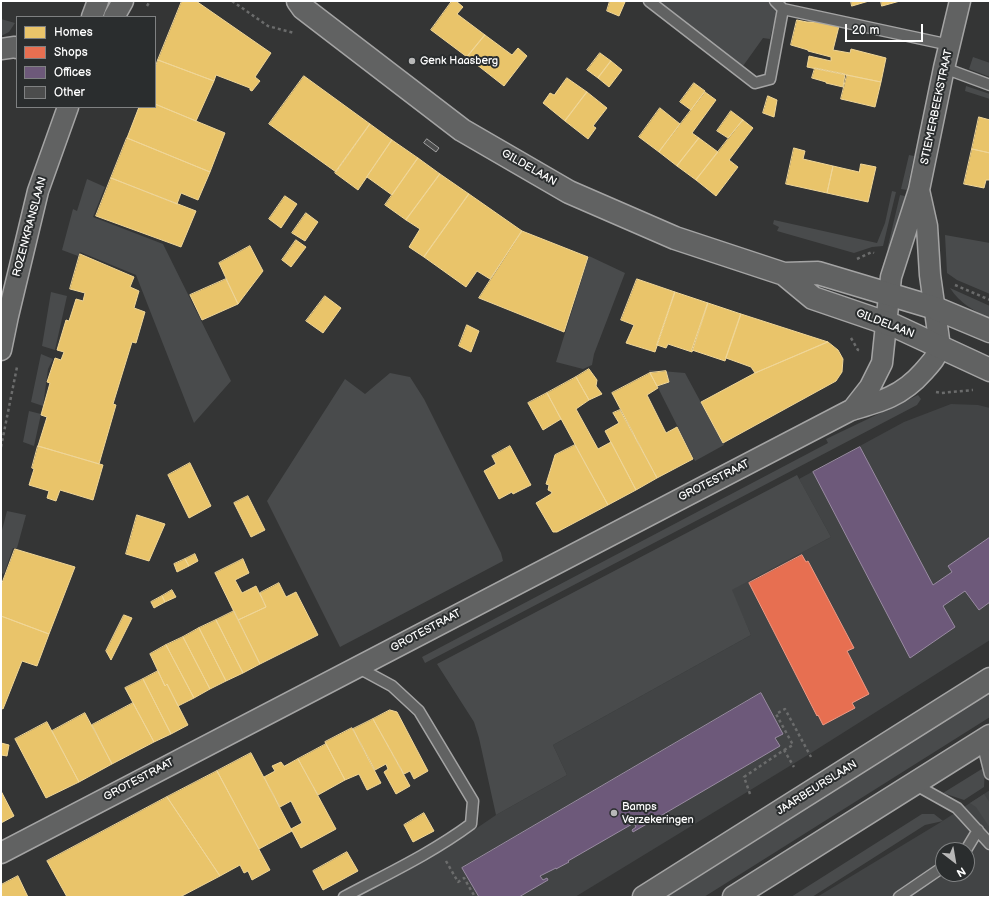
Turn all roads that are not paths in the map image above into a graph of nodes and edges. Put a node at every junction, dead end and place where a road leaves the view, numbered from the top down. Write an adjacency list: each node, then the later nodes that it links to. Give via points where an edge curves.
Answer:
1 (98, 1): 9 (street)
2 (123, 1): 10 (street)
3 (283, 1): 7 (street, GILDELAAN)
4 (649, 1): 8 (lane, via 755,83 770,79)
5 (775, 1): 8 (lane)
6 (960, 1): 11 (street, STIEMERBEEKSTRAAT)
7 (301, 4): 18 (street, GILDELAAN, via 462,130 569,192 675,238)
8 (783, 9): 11 (lane)
9 (92, 16)
10 (115, 16)
11 (950, 45): 14 (street, STIEMERBEEKSTRAAT)
12 (16, 48): 13 (street)
13 (1, 49)
14 (944, 68): 15 (lane); 17 (street, STIEMERBEEKSTRAAT)
15 (990, 85)
16 (68, 108): 24 (street, ROZENKRANSLAAN, via 38,191)
17 (919, 190): 19 (street, STIEMERBEEKSTRAAT, via 891,276); 20 (street, STIEMERBEEKSTRAAT, via 927,226)
18 (784, 274): 19 (street, GILDELAAN, via 818,273); 21 (street, GILDELAAN, via 813,298)
19 (889, 293): 20 (street, GILDELAAN); 21 (street, GROTESTRAAT)
20 (935, 308): 22 (street, GILDELAAN); 23 (street)
21 (886, 323): 23 (street, GILDELAAN); 26 (street, GROTESTRAAT, via 882,363 870,387)
22 (990, 331)
23 (940, 347): 25 (street, GILDELAAN); 26 (street, GROTESTRAAT, via 936,358 914,383 891,398)
24 (1, 350)
25 (990, 370)
26 (852, 410): 27 (street, GROTESTRAAT)
27 (357, 666): 35 (street, GROTESTRAAT); 37 (lane, via 392,686 419,711 473,801 471,824 438,846)
28 (990, 679): 38 (street, JAARBEURSLAAN)
29 (986, 739): 30 (lane); 31 (street)
30 (990, 774)
31 (914, 784): 32 (lane, via 957,808); 39 (street)
32 (978, 830): 33 (lane); 34 (lane)
33 (971, 842)
34 (990, 844)
35 (1, 853)
36 (935, 872): 40 (lane)
37 (344, 897)
38 (644, 897)
39 (734, 897)
40 (899, 897)

